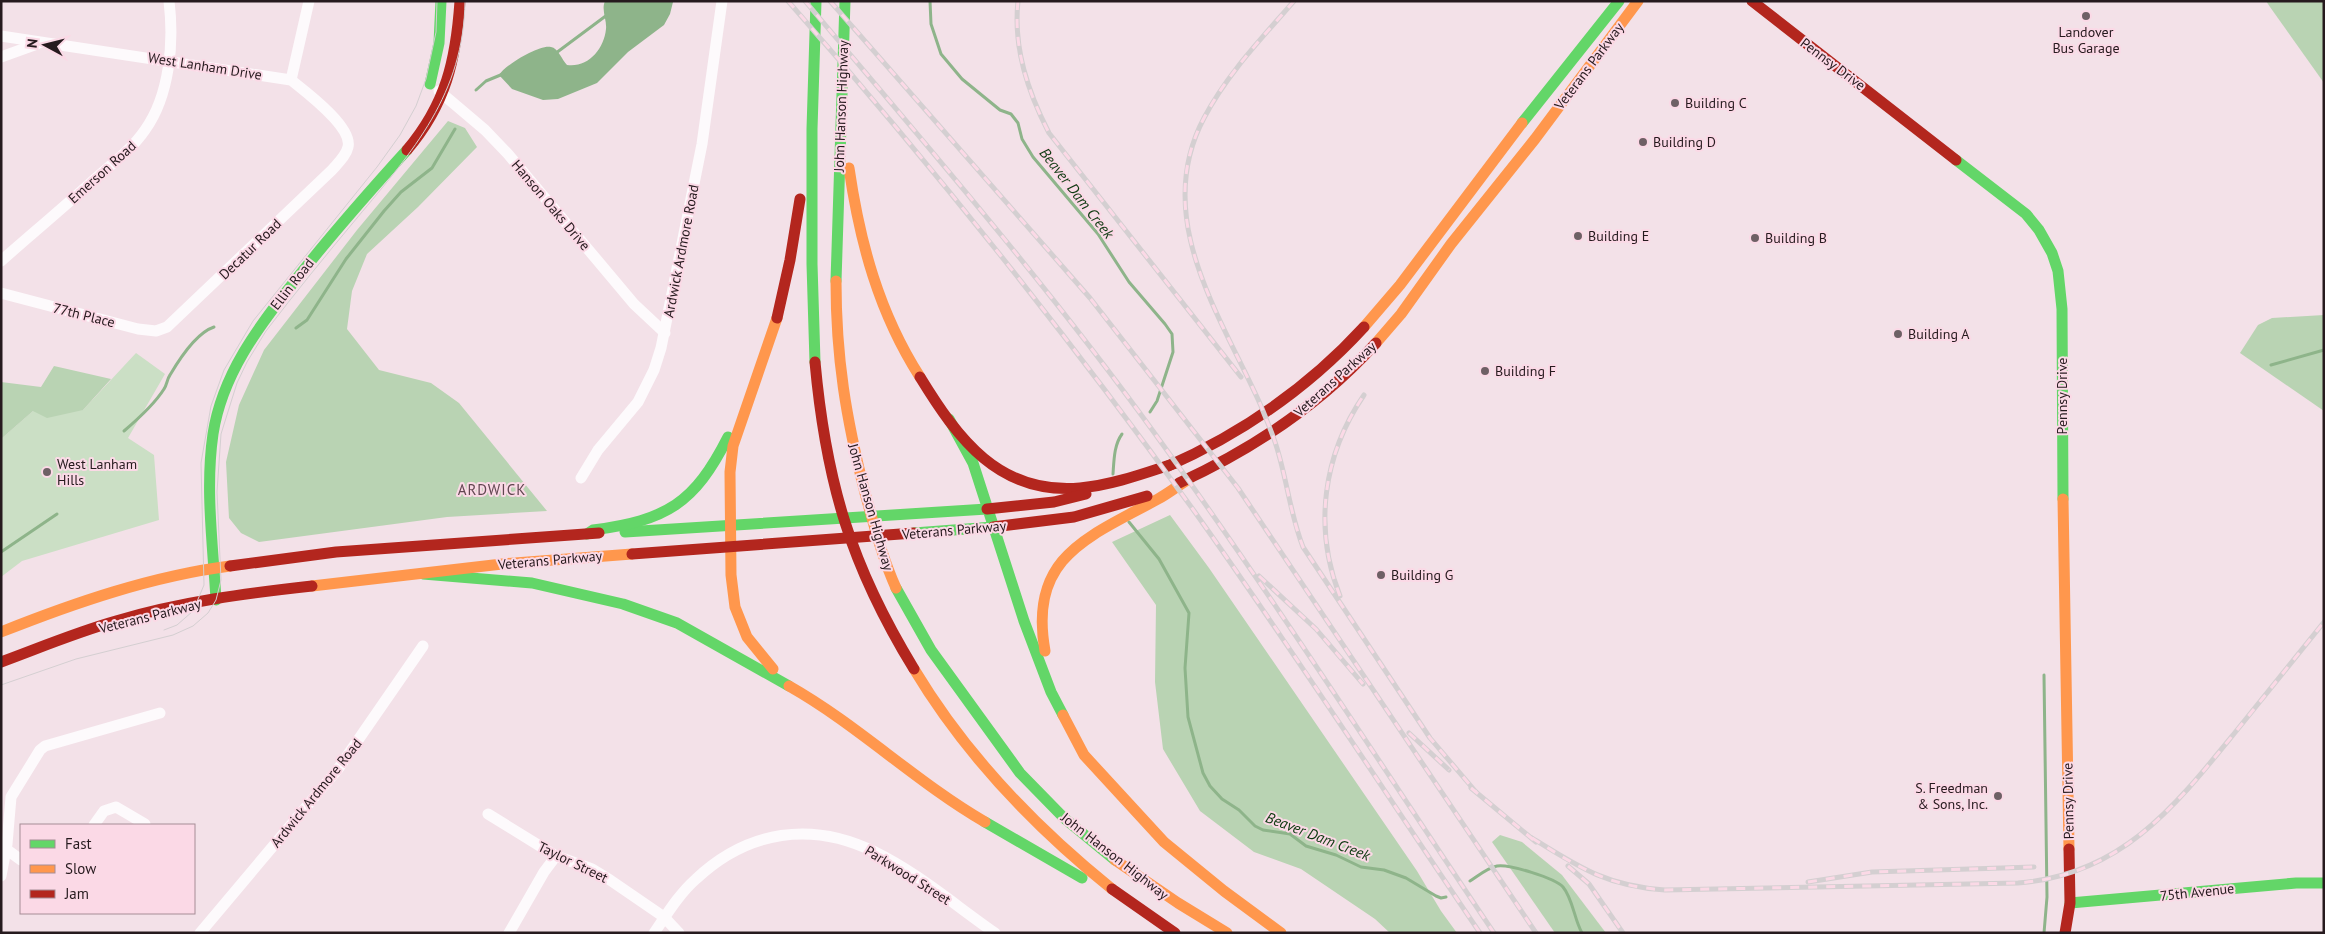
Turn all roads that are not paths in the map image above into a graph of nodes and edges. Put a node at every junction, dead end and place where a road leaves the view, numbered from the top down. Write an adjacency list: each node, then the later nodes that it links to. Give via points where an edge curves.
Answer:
1 (169, 1): 16 (street, Emerson Road)
2 (310, 1): 17 (street)
3 (441, 1): 18 (main road, via 440,42)
4 (460, 1): 19 (main road, Ellin Road, via 456,45)
5 (722, 1): 25 (street, Ardwick Ardmore Road, via 702,144)
6 (816, 1): 21 (main road, John Hanson Highway)
7 (845, 1): 20 (main road, John Hanson Highway)
8 (1619, 1): 30 (main road, Veterans Parkway, via 1373,317 1331,360 1257,418 1221,441 1176,463)
9 (1638, 1): 12 (main road, Veterans Parkway)
10 (1642, 1): 12 (main road)
11 (1752, 1): 53 (main road, Pennsy Drive, via 2026,214 2052,253 2058,271 2062,309 2061,446)
12 (1620, 24): 29 (main road, Veterans Parkway, via 1521,158 1367,353 1272,433)
13 (1, 36): 14 (street, West Lanham Drive)
14 (44, 43): 15 (street); 16 (street, West Lanham Drive)
15 (1, 57)
16 (168, 61): 17 (street, West Lanham Drive); 22 (street, Emerson Road, via 155,112 138,141)
17 (291, 80): 24 (street, Decatur Road, via 344,130 348,138 345,154)
18 (430, 84): 19 (street, Hanson Oaks Drive)
19 (443, 95): 25 (street, Hanson Oaks Drive, via 508,154 634,304); 36 (main road, Ellin Road, via 432,118 407,150 350,211 282,296 249,342 234,370 219,408 210,460)
20 (842, 111): 27 (main road, via 859,229 880,301 910,364); 61 (main road, John Hanson Highway, via 836,300 839,368 853,447 874,531 903,604 941,666 1010,761 1042,797 1134,874)
21 (812, 132): 26 (main road, via 803,159 799,215 782,298); 55 (main road, John Hanson Highway, via 810,294 815,375 837,497 858,564 910,662 988,771 1069,854)
22 (1, 261)
23 (1, 293): 24 (street, 77th Place, via 138,329 156,331)
24 (167, 327)
25 (665, 333): 28 (street, Ardwick Ardmore Road, via 646,388 628,416 598,450)
26 (762, 364): 32 (main road, via 733,446); 34 (main road, via 717,460 705,480 688,497 670,510 642,522 593,530)
27 (949, 419): 30 (main road, via 979,455 1002,474); 31 (main road, via 973,463)
28 (581, 478)
29 (1190, 478): 33 (main road, Veterans Parkway, via 1127,503 1074,517); 44 (main road, via 1080,542 1060,565 1042,598 1043,644 1054,683 1072,724)
30 (1069, 493): 31 (main road, Veterans Parkway, via 1036,505)
31 (987, 509): 32 (main road, Veterans Parkway); 33 (main road)
32 (731, 526): 34 (main road, Veterans Parkway); 35 (main road)
33 (993, 527): 35 (main road, Veterans Parkway); 44 (main road, via 1051,692 1084,755)
34 (587, 534): 36 (main road, Veterans Parkway, via 336,552)
35 (731, 548): 37 (main road, Veterans Parkway, via 511,563); 42 (main road, via 733,591 739,621 755,650)
36 (215, 568): 38 (main road, Ellin Road); 39 (main road, Veterans Parkway, via 61,608)
37 (423, 574): 38 (main road, Veterans Parkway, via 258,592); 42 (main road, via 532,583 623,604 677,623)
38 (216, 600): 41 (main road, Veterans Parkway, via 116,621)
39 (1, 632)
40 (423, 646): 56 (street, Ardwick Ardmore Road, via 338,769)
41 (1, 662)
42 (793, 688): 55 (main road, via 847,723 956,805)
43 (160, 713): 48 (street, via 40,750 11,797)
44 (1110, 785): 62 (main road, via 1164,842)
45 (488, 814): 49 (street, Taylor Street)
46 (95, 824): 47 (street, via 104,811 116,807)
47 (145, 824)
48 (6, 849): 50 (street); 51 (street)
49 (556, 856): 54 (street, Taylor Street, via 592,869); 57 (street)
50 (20, 859)
51 (1, 876)
52 (2324, 882): 53 (main road, 75th Avenue)
53 (2070, 903): 63 (main road, Pennsy Drive)
54 (664, 917): 58 (street); 59 (street, Taylor Street); 60 (street, Parkwood Street, via 695,880 730,854 773,836 808,833 851,842 876,852)
55 (1172, 931)
56 (201, 932)
57 (508, 933)
58 (654, 933)
59 (679, 933)
60 (995, 933)
61 (1227, 933)
62 (1281, 933)
63 (2065, 933)

